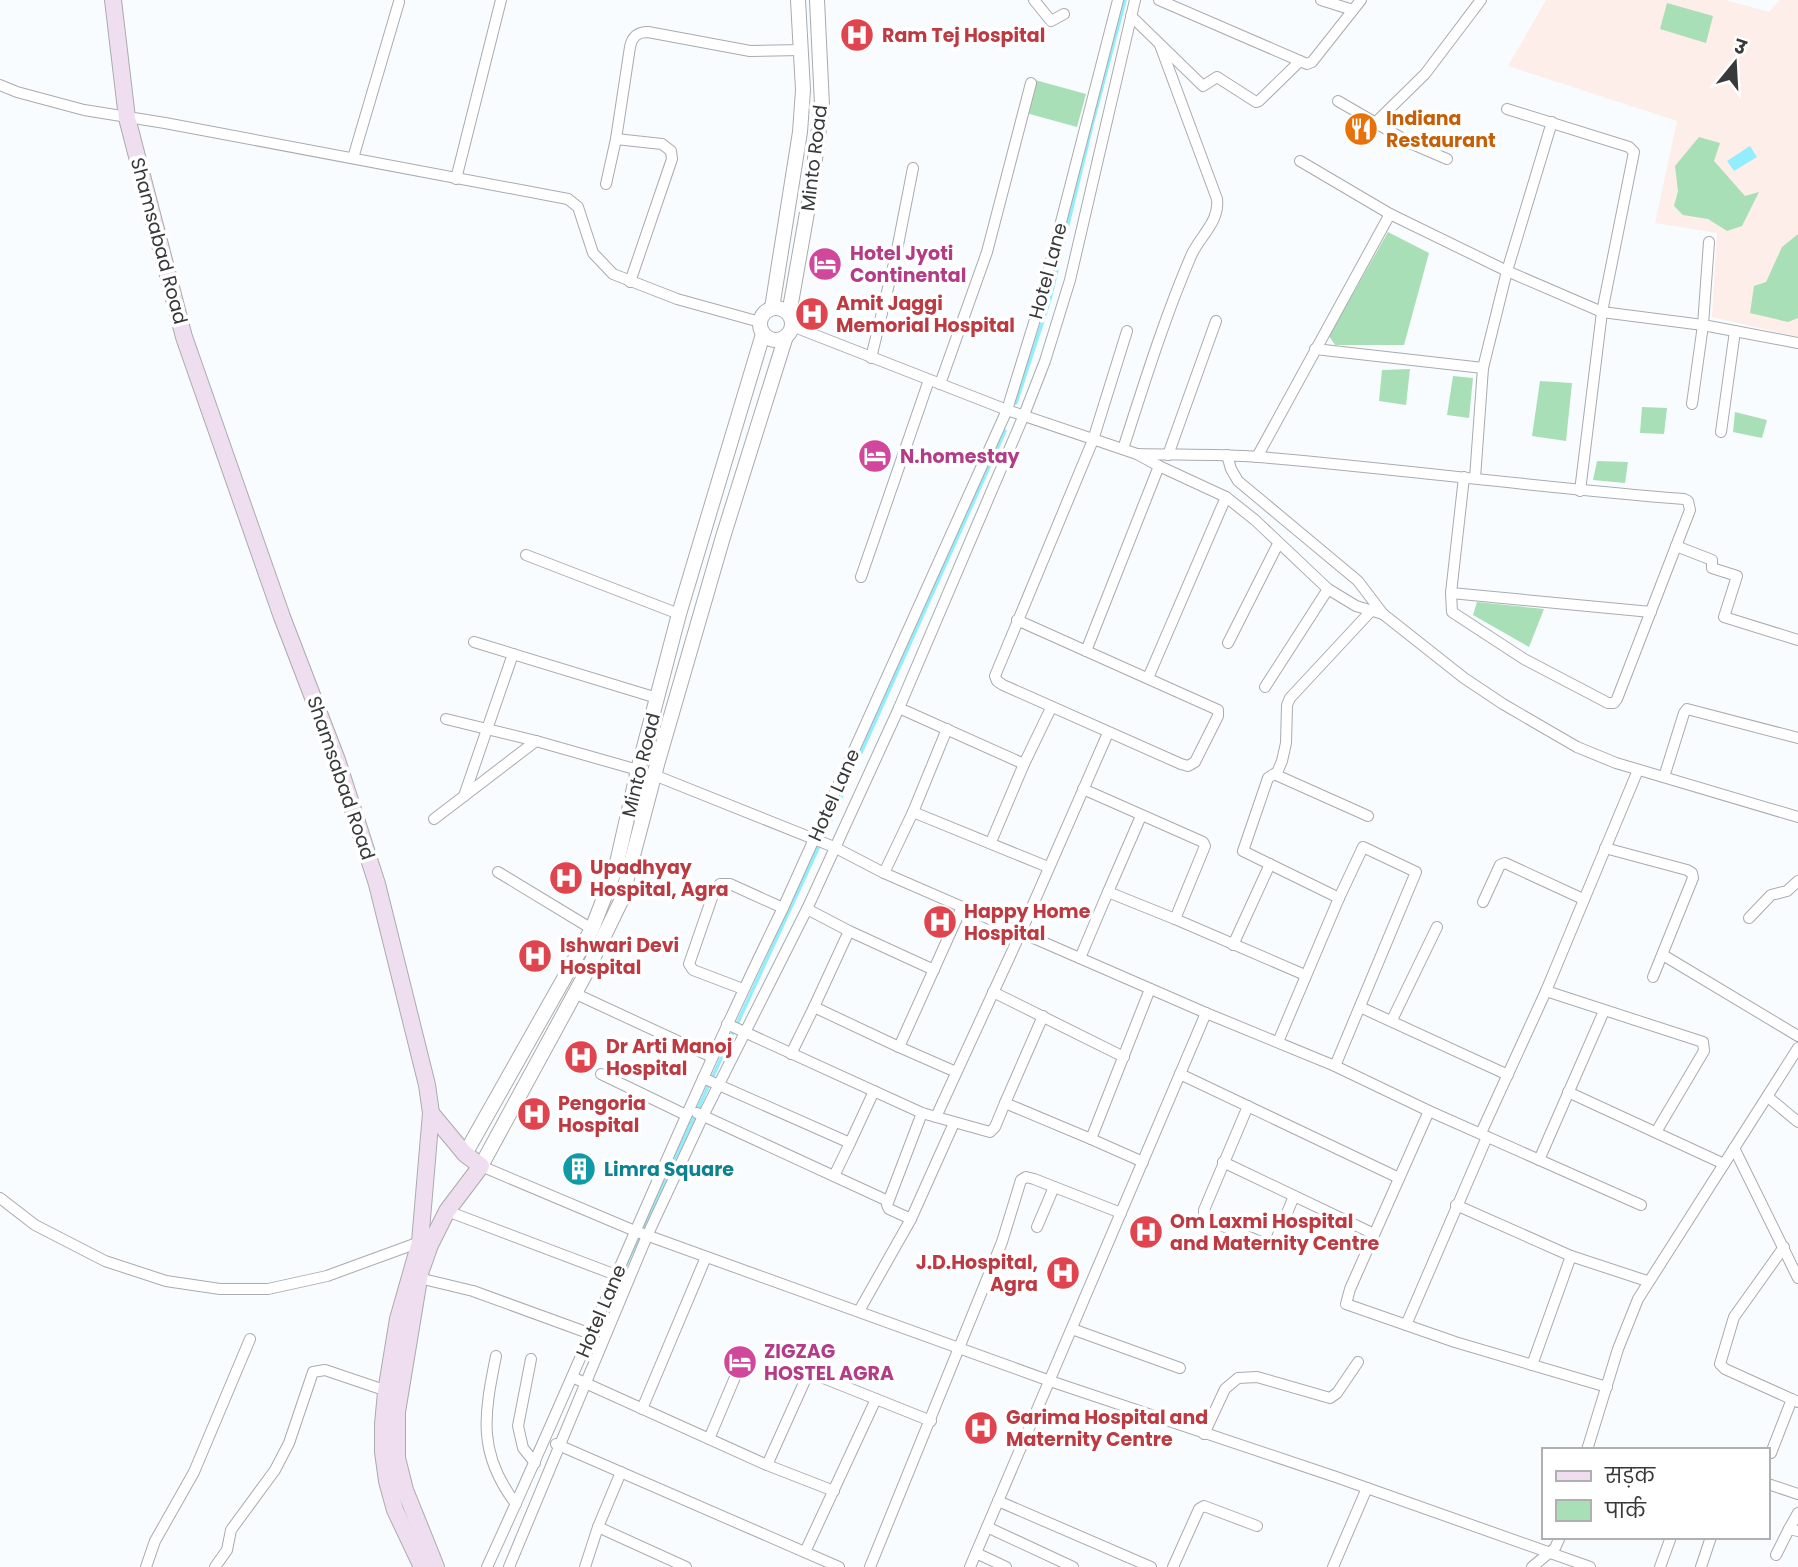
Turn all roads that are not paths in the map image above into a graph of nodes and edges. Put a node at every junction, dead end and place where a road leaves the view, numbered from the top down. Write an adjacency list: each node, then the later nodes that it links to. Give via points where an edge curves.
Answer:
1 (113, 0): 23 (main road, Shamsabad Road)
2 (502, 0): 33 (street)
3 (798, 0): 17 (street, Minto Road)
4 (817, 0): 42 (street, Minto Road, via 822,105)
5 (1034, 0): 14 (street, via 1051,21)
6 (1118, 0): 26 (street, Hotel Lane)
7 (1135, 0): 15 (street, Hotel Lane)
8 (1159, 0): 18 (street)
9 (1321, 0): 13 (street)
10 (1361, 0): 13 (street)
11 (1482, 0): 25 (street, via 1424,74)
12 (399, 2): 29 (street)
13 (1353, 10): 18 (street, via 1312,62)
14 (1064, 14)
15 (1131, 16): 16 (street); 27 (street, Hotel Lane)
16 (1160, 45): 18 (street, via 1203,86 1217,77 1256,102); 57 (street, via 1218,209 1195,246 1168,311)
17 (801, 50): 28 (street, via 750,51 640,32 630,47); 39 (street, Minto Road, via 800,132)
18 (1300, 61)
19 (1031, 83): 51 (street, via 987,252)
20 (0, 85): 23 (street)
21 (1338, 101): 25 (street)
22 (1507, 109): 24 (street)
23 (127, 118): 29 (street); 168 (main road, Shamsabad Road, via 184,337 282,617 338,760 377,884)
24 (1552, 122): 37 (street); 40 (street, via 1629,146 1634,152)
25 (1375, 123): 30 (street)
26 (1085, 130): 27 (street); 53 (street, Hotel Lane)
27 (1105, 134): 54 (street, Hotel Lane, via 1070,280)
28 (616, 139): 34 (street); 38 (street, via 662,144 671,150 672,159)
29 (353, 158): 33 (street)
30 (1447, 159)
31 (1300, 161): 35 (street)
32 (913, 168): 49 (street)
33 (456, 178): 38 (street, via 568,198 578,208 593,253 613,274)
34 (606, 184)
35 (1390, 214): 37 (street); 48 (street)
36 (1709, 242): 43 (street)
37 (1507, 271): 40 (street); 50 (street)
38 (630, 282): 44 (street)
39 (772, 308): 42 (street, via 778,308); 44 (street, via 762,316)
40 (1602, 312): 43 (street); 64 (street)
41 (1216, 321): 59 (street)
42 (789, 326): 44 (street, via 775,339); 49 (street); 96 (street, Minto Road)
43 (1703, 326): 46 (street); 52 (street)
44 (762, 328): 74 (street, Minto Road)
45 (1126, 331): 56 (street)
46 (1735, 331): 47 (street); 55 (street)
47 (1798, 342)
48 (1315, 349): 50 (street); 61 (street)
49 (871, 358): 51 (street)
50 (1483, 368): 63 (street)
51 (934, 382): 53 (street); 69 (street)
52 (1692, 404)
53 (1007, 410): 54 (street); 106 (street, Hotel Lane)
54 (1024, 415): 56 (street); 85 (street, Hotel Lane)
55 (1721, 432)
56 (1093, 440): 57 (street); 76 (street)
57 (1123, 449): 58 (street)
58 (1137, 454): 59 (street); 62 (street)
59 (1168, 455): 60 (street)
60 (1227, 455): 61 (street); 75 (street, via 1238,481 1358,581)
61 (1257, 457): 63 (street)
62 (1159, 466): 65 (street); 80 (street)
63 (1469, 477): 64 (street); 71 (street)
64 (1580, 491): 67 (street, via 1688,501 1690,510)
65 (1226, 497): 66 (street); 82 (street)
66 (1278, 544): 70 (street); 79 (street)
67 (1676, 546): 73 (street); 77 (street, via 1712,560 1712,568 1737,576 1724,617)
68 (526, 555): 74 (street)
69 (861, 577)
70 (1328, 589): 72 (street); 83 (street)
71 (1451, 593): 73 (street); 73 (street, via 1453,614 1524,659 1611,703 1617,699)
72 (1371, 611): 75 (street); 97 (street, via 1290,698 1284,751)
73 (1651, 612)
74 (680, 614): 84 (street, Minto Road)
75 (1383, 614): 95 (street, via 1503,704 1577,747)
76 (1017, 620): 80 (street); 86 (street, via 996,670 997,681)
77 (1798, 640)
78 (474, 642): 81 (street)
79 (1228, 643)
80 (1086, 651): 82 (street)
81 (513, 654): 84 (street); 88 (street)
82 (1148, 678): 90 (street, via 1218,709 1195,762 1181,764)
83 (1265, 687)
84 (657, 698): 94 (street, Minto Road)
85 (899, 708): 89 (street); 108 (street, Hotel Lane)
86 (1051, 708): 90 (street); 93 (street)
87 (446, 719): 88 (street)
88 (488, 729): 92 (street); 100 (street)
89 (947, 729): 93 (street); 101 (street)
90 (1108, 733): 99 (street)
91 (1798, 738): 98 (street, via 1687,709)
92 (537, 741): 94 (street); 100 (street)
93 (1024, 764): 107 (street)
94 (638, 770): 125 (street, Minto Road, via 616,867)
95 (1638, 770): 98 (street); 109 (street)
96 (654, 775): 106 (street); 138 (street, Minto Road, via 621,901)
97 (1276, 775): 103 (street); 110 (street, via 1268,778 1242,850)
98 (1664, 777): 104 (street)
99 (1083, 789): 102 (street); 111 (street)
100 (464, 796): 105 (street)
101 (913, 812): 107 (street); 113 (street)
102 (1141, 816): 115 (street); 123 (street, via 1205,846)
103 (1368, 816)
104 (1798, 817)
105 (434, 819)
106 (814, 839): 108 (street); 120 (street, Hotel Lane)
107 (991, 842): 111 (street)
108 (834, 847): 113 (street); 121 (street, Hotel Lane)
109 (1605, 848): 117 (street); 129 (street, via 1692,873)
110 (1270, 864): 116 (street); 128 (street)
111 (1048, 867): 127 (street)
112 (499, 872): 125 (street)
113 (884, 873): 119 (street)
114 (1798, 881): 122 (street, via 1787,891 1771,895)
115 (1108, 892): 123 (street); 130 (street)
116 (1339, 898): 132 (street); 140 (street, via 1363,847 1416,872)
117 (1583, 900): 118 (street, via 1506,863 1500,865); 136 (street)
118 (1483, 902)
119 (962, 907): 127 (street); 131 (street)
120 (783, 908): 134 (street, Hotel Lane); 134 (street, via 730,884 715,889 690,967)
121 (807, 909): 126 (street); 146 (street, Hotel Lane)
122 (1749, 918)
123 (1174, 919): 128 (street)
124 (1437, 927): 144 (street)
125 (592, 929): 179 (street, Minto Road)
126 (849, 931): 131 (street); 139 (street)
127 (1020, 932): 130 (street); 137 (street)
128 (1233, 945): 132 (street)
129 (1663, 955): 133 (street); 147 (street)
130 (1080, 958): 135 (street)
131 (934, 970): 149 (street)
132 (1305, 975): 148 (street)
133 (1653, 976)
134 (743, 989): 145 (street, Hotel Lane)
135 (1150, 989): 142 (street); 153 (street)
136 (1546, 990): 141 (street); 158 (street)
137 (993, 992): 143 (street); 155 (street)
138 (574, 993): 152 (street); 184 (street, Minto Road)
139 (814, 1007): 149 (street); 151 (street)
140 (1360, 1007): 144 (street); 154 (street)
141 (1604, 1011): 162 (street); 174 (street, via 1705,1045)
142 (1206, 1013): 148 (street); 157 (street)
143 (1043, 1016): 153 (street); 164 (street)
144 (1392, 1020): 158 (street)
145 (727, 1024): 146 (street); 152 (street, Hotel Lane)
146 (744, 1032): 151 (street); 160 (street, Hotel Lane)
147 (1798, 1036)
148 (1279, 1042): 154 (street)
149 (899, 1047): 155 (street)
150 (1797, 1053): 163 (street)
151 (792, 1054): 161 (street)
152 (712, 1057): 159 (street, Hotel Lane)
153 (1124, 1057): 176 (street)
154 (1335, 1066): 166 (street)
155 (956, 1072): 171 (street)
156 (601, 1074): 167 (street)
157 (1180, 1074): 165 (street); 181 (street)
158 (1508, 1075): 175 (street)
159 (703, 1078): 160 (street); 167 (street, Hotel Lane)
160 (718, 1085): 170 (street, Hotel Lane); 177 (street)
161 (874, 1091): 169 (street); 177 (street)
162 (1568, 1093): 174 (street); 180 (street)
163 (1768, 1097): 172 (street); 178 (street)
164 (1005, 1103): 173 (street, via 990,1132); 176 (street)
165 (1248, 1106): 182 (street); 186 (street)
166 (1429, 1111): 175 (street); 186 (street)
167 (688, 1112): 170 (street); 197 (street, Hotel Lane)
168 (431, 1113): 179 (main road); 199 (main road, Shamsabad Road)
169 (922, 1113): 171 (street); 190 (street)
170 (703, 1115): 185 (street); 197 (street, Hotel Lane)
171 (936, 1117): 173 (street)
172 (1798, 1122)
173 (954, 1123): 195 (street)
174 (1656, 1132): 183 (street)
175 (1484, 1135): 180 (street); 191 (street)
176 (1091, 1139): 181 (street)
177 (850, 1143): 185 (street)
178 (1734, 1148): 183 (street); 200 (street)
179 (465, 1154): 184 (main road)
180 (1539, 1160): 192 (street)
181 (1143, 1162): 194 (street)
182 (1223, 1162): 188 (street); 188 (street, via 1204,1210 1208,1221 1274,1245)
183 (1724, 1164): 206 (street)
184 (481, 1166): 193 (main road, Minto Road); 197 (street)
185 (834, 1176): 190 (street)
186 (1399, 1178): 198 (street)
187 (1054, 1187): 194 (street); 196 (street); 212 (street, via 1026,1177 1021,1180 1002,1242)
188 (1294, 1196): 198 (street)
189 (0, 1198): 199 (street, via 35,1225 105,1261 166,1281 220,1289 268,1289 327,1276)
190 (888, 1201): 195 (street, via 889,1209)
191 (1456, 1205): 201 (street); 208 (street)
192 (1641, 1205)
193 (447, 1211): 199 (main road, Minto Road); 203 (street)
194 (1121, 1213): 209 (street)
195 (911, 1219): 207 (street)
196 (1037, 1227)
197 (642, 1234): 202 (street); 203 (street, Hotel Lane); 219 (street)
198 (1374, 1234): 208 (street, via 1346,1304)
199 (425, 1244): 204 (main road, Shamsabad Road); 222 (main road, Shamsabad Road, via 404,1292)
200 (1784, 1247): 205 (street); 224 (street, via 1734,1317 1720,1364)
201 (1571, 1256): 206 (street); 217 (street)
202 (706, 1257): 207 (street); 225 (street)
203 (616, 1275): 210 (street, Hotel Lane)
204 (419, 1278): 210 (street, via 473,1291); 222 (main road, Shamsabad Road)
205 (1798, 1279)
206 (1647, 1281): 221 (street, via 1628,1319)
207 (859, 1311): 212 (street)
208 (1405, 1325): 217 (street)
209 (1072, 1329): 218 (street); 220 (street)
210 (591, 1334): 219 (street, Hotel Lane)
211 (250, 1339): 254 (street, via 194,1472 155,1541)
212 (959, 1347): 220 (street); 226 (street)
213 (496, 1356): 240 (street, via 486,1435 491,1463)
214 (531, 1359): 232 (street, via 518,1426 523,1448)
215 (1357, 1362): 227 (street, via 1330,1398 1256,1377 1238,1378 1225,1389)
216 (741, 1363): 228 (street)
217 (1532, 1365): 221 (street)
218 (1180, 1367)
219 (580, 1381): 225 (street); 229 (street); 229 (street, Hotel Lane)
220 (1050, 1381): 227 (street); 239 (street)
221 (1607, 1387): 230 (street)
222 (392, 1393): 255 (street, via 325,1370 313,1372 275,1470 231,1530 227,1550); 256 (main road, Shamsabad Road, via 383,1452 387,1481); 257 (main road, Shamsabad Road, via 397,1458 405,1490)
223 (876, 1399): 226 (street); 233 (street, via 816,1375 807,1376); 237 (street)
224 (1795, 1400): 231 (street)
225 (642, 1409): 228 (street)
226 (931, 1421): 263 (street)
227 (1204, 1434): 236 (street)
228 (709, 1439): 233 (street)
229 (553, 1443): 232 (street, Hotel Lane); 234 (street); 259 (street)
230 (1588, 1448)
231 (1771, 1453)
232 (535, 1464): 240 (street, Hotel Lane)
233 (767, 1465): 237 (street)
234 (621, 1472): 243 (street); 249 (street)
235 (1770, 1485): 238 (street)
236 (1367, 1488): 250 (street); 269 (street)
237 (834, 1491): 249 (street)
238 (1798, 1493)
239 (998, 1501): 244 (street); 267 (street)
240 (516, 1504): 258 (street, Hotel Lane)
241 (1798, 1513): 245 (street)
242 (1257, 1526): 268 (street, via 1201,1507)
243 (598, 1527): 253 (street); 260 (street)
244 (987, 1527): 251 (street); 266 (street)
245 (1794, 1530): 252 (street)
246 (1559, 1539): 250 (street)
247 (1670, 1539): 272 (street)
248 (1710, 1539): 273 (street)
249 (805, 1552): 262 (street)
250 (1549, 1552): 270 (street); 271 (street)
251 (976, 1553): 264 (street); 265 (street)
252 (1776, 1555)
253 (664, 1562): 261 (street)
254 (146, 1567)
255 (215, 1567)
256 (422, 1567)
257 (436, 1567)
258 (487, 1567)
259 (509, 1567)
260 (585, 1567)
261 (686, 1567)
262 (839, 1567)
263 (870, 1567)
264 (970, 1567)
265 (1006, 1567)
266 (1073, 1567)
267 (1152, 1567)
268 (1173, 1567)
269 (1333, 1567)
270 (1532, 1567)
271 (1590, 1567)
272 (1660, 1567)
273 (1701, 1567)

